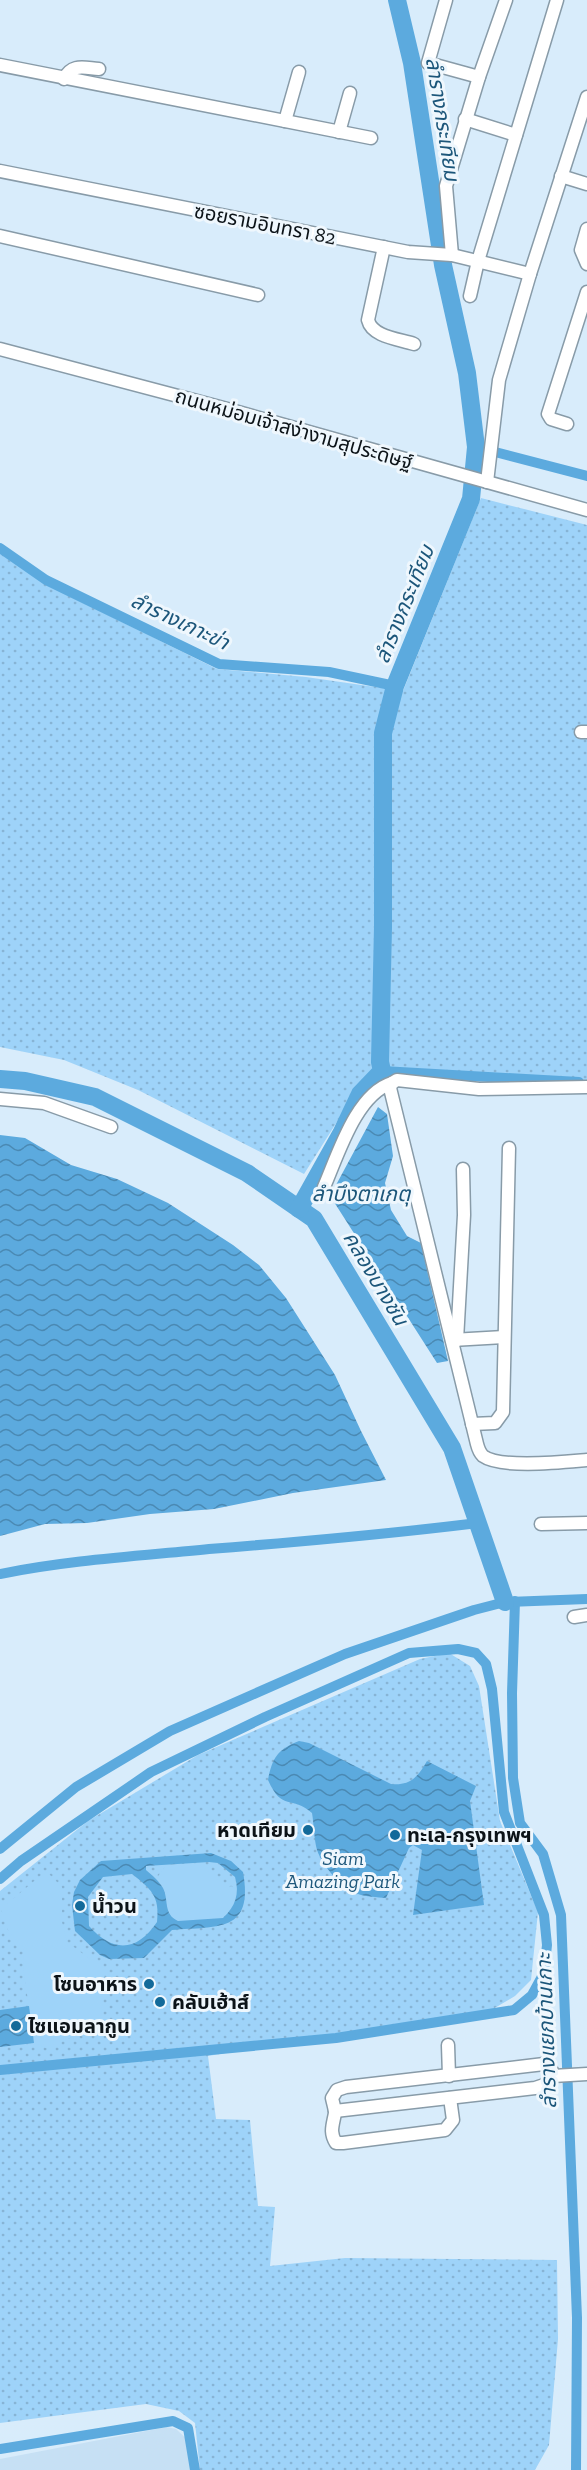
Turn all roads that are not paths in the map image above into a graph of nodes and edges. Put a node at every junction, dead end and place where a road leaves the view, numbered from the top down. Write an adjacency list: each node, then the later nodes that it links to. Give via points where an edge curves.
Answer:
1 (446, 0): 7 (street, via 428,63)
2 (506, 0): 7 (street)
3 (557, 0): 14 (street)
4 (0, 65): 8 (street)
5 (99, 69): 8 (street, via 74,67)
6 (299, 72): 12 (street)
7 (479, 77): 11 (street)
8 (64, 79): 12 (street)
9 (350, 93): 13 (street)
10 (587, 97): 17 (street)
11 (465, 119): 14 (street); 22 (street, via 446,186)
12 (285, 121): 13 (street)
13 (339, 132): 15 (street)
14 (516, 135): 23 (street)
15 (371, 138)
16 (0, 171): 21 (street, ซอยรามอินทรา 82)
17 (561, 176): 18 (street); 25 (street)
18 (587, 184)
19 (587, 229): 24 (street, via 581,250)
20 (0, 236): 27 (street)
21 (384, 247): 22 (street, ซอยรามอินทรา 82); 29 (street, via 368,320 370,327)
22 (452, 255): 23 (street, ซอยรามอินทรา 82)
23 (478, 261): 25 (street, ซอยรามอินทรา 82); 28 (street)
24 (587, 264)
25 (530, 274): 32 (street, via 499,380 492,452)
26 (587, 292): 31 (street, via 548,414 551,419)
27 (258, 296)
28 (470, 296)
29 (414, 344)
30 (0, 349): 32 (street, ถนนหม่อมเจ้าสง่างามสุประดิษฐ์)
31 (567, 424)
32 (484, 482): 33 (street, ถนนหม่อมเจ้าสง่างามสุประดิษฐ์)
33 (587, 510)
34 (392, 1083): 35 (street, via 397,1080 479,1089); 40 (street, via 377,1089 364,1104); 42 (street, via 395,1114)
35 (587, 1087)
36 (0, 1099): 37 (street, via 45,1103)
37 (111, 1127)
38 (509, 1148): 41 (street)
39 (463, 1169): 42 (street, via 464,1215)
40 (324, 1187)
41 (504, 1337): 42 (street); 43 (street, via 502,1412 495,1423)
42 (455, 1340): 43 (street)
43 (472, 1424): 44 (street, via 482,1455 496,1462 548,1464)
44 (587, 1460)
45 (587, 1523): 46 (street)
46 (541, 1524)
47 (448, 2045): 49 (street)
48 (587, 2074): 50 (street)
49 (449, 2076): 50 (street, via 544,2064); 52 (street, via 346,2087 332,2098)
50 (557, 2076): 51 (street, via 535,2088)
51 (450, 2098): 52 (street); 52 (street, via 453,2120 445,2130 343,2143 336,2143 332,2137)
52 (335, 2111)

